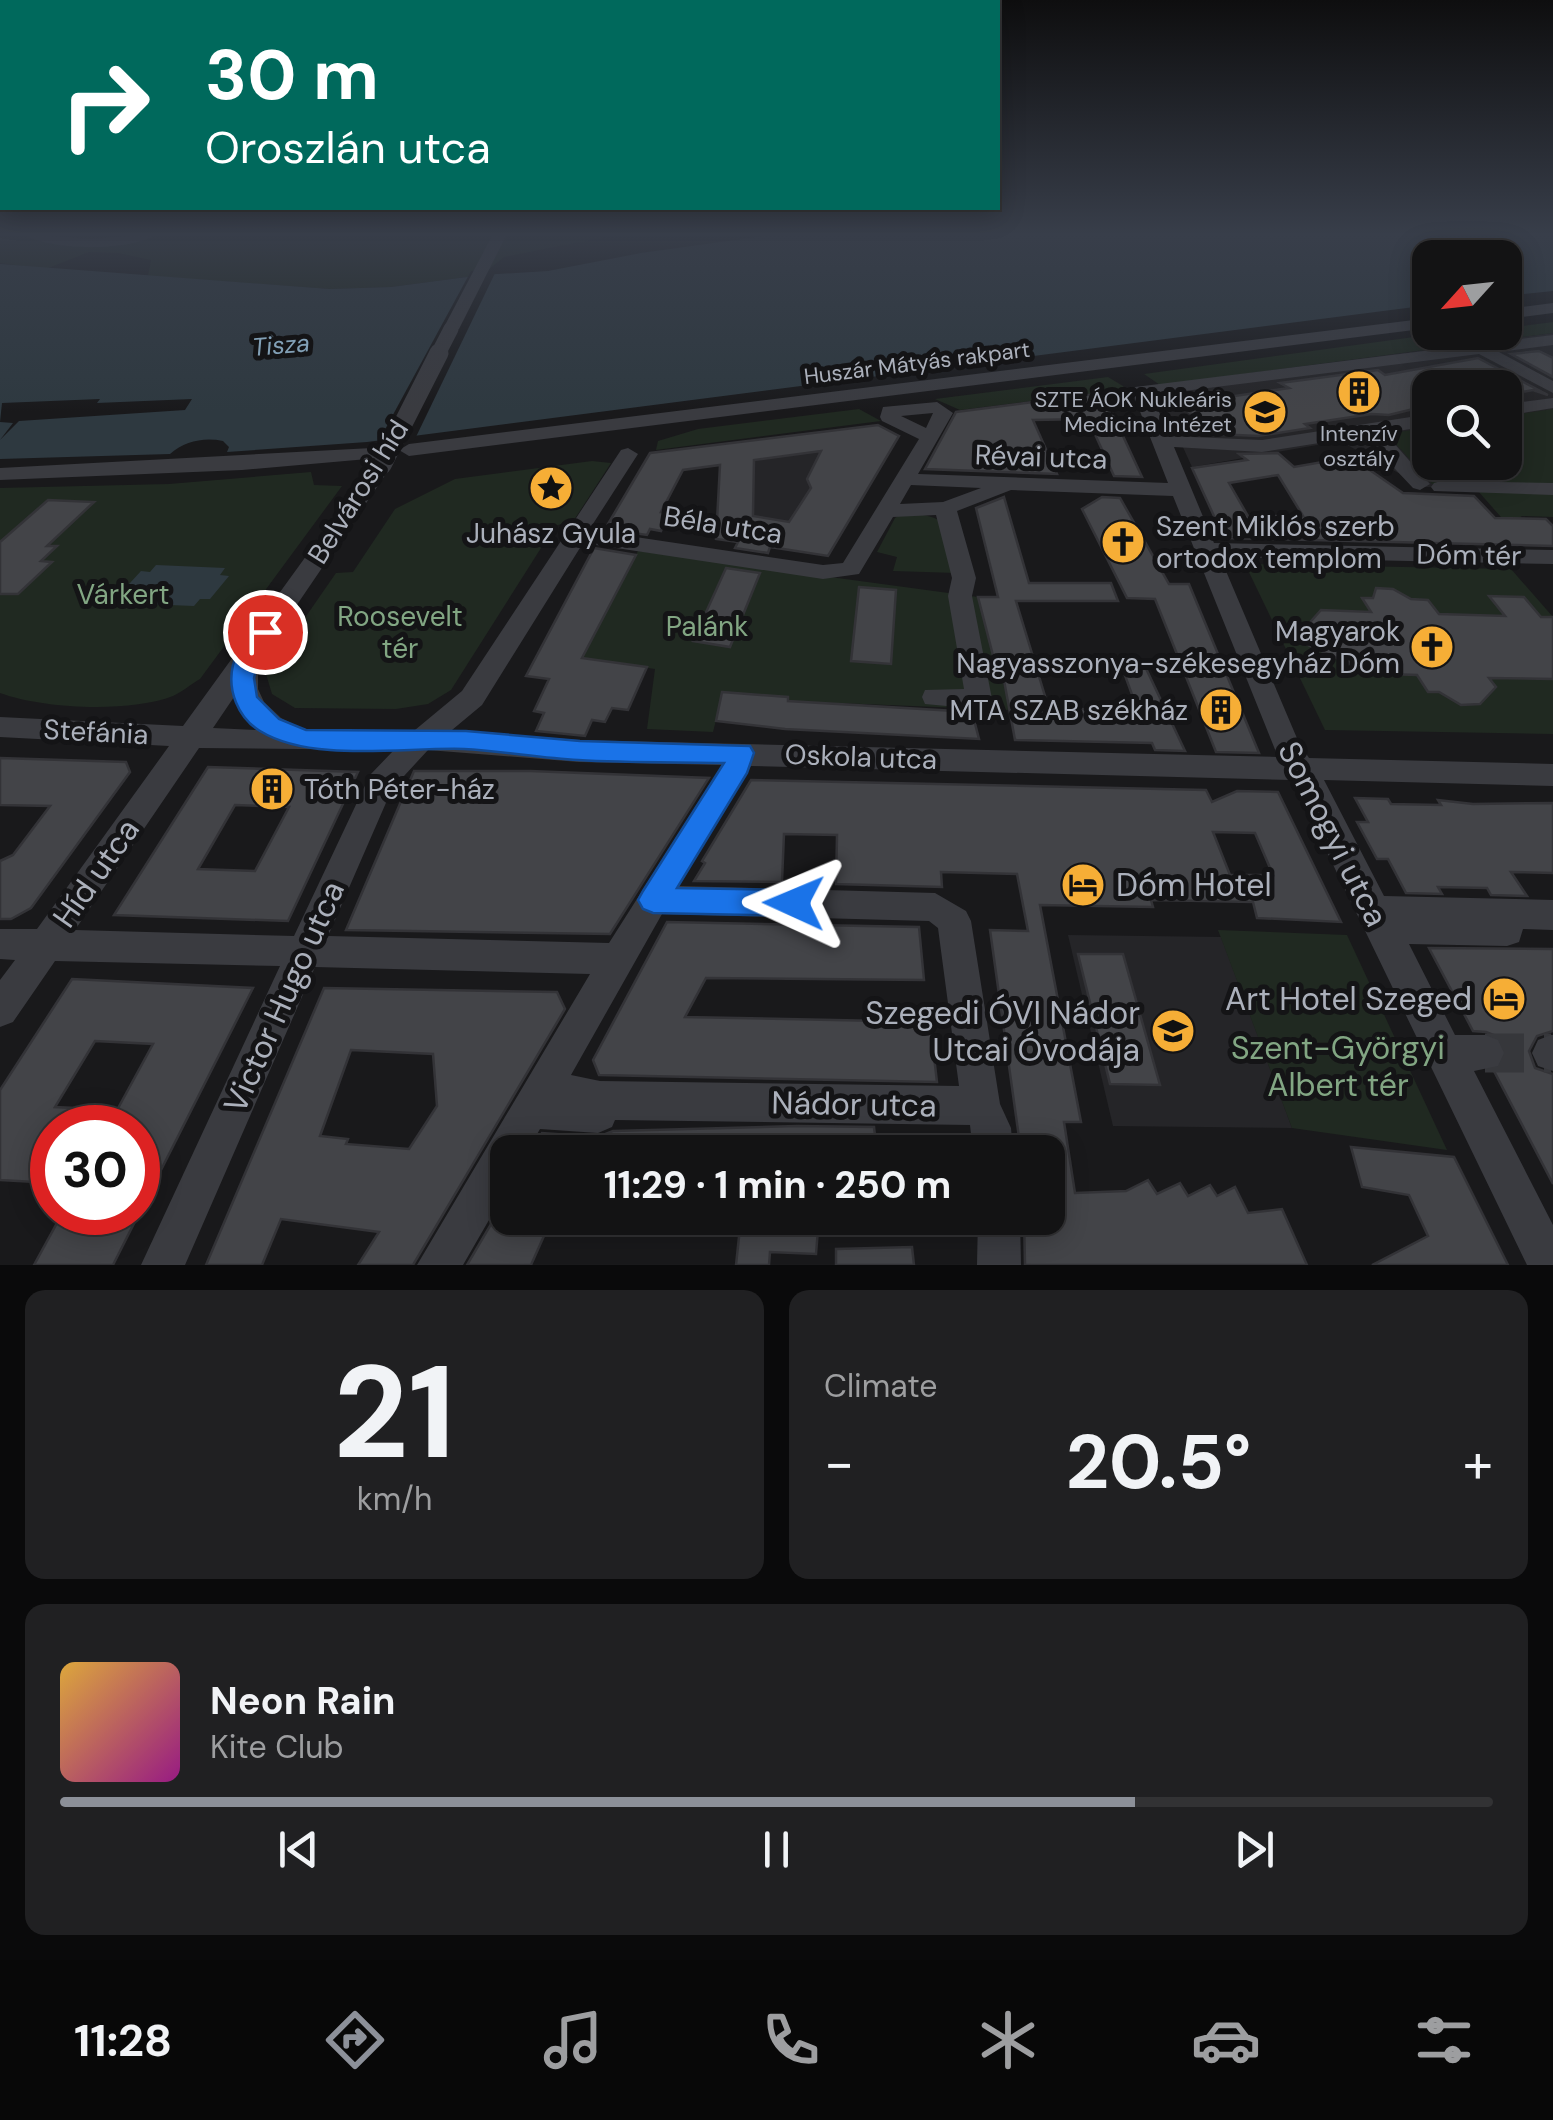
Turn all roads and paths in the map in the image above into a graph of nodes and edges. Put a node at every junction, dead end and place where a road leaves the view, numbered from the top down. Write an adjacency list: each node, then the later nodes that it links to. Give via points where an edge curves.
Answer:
1 (470, 293): 29 (street, Belvárosi híd, bridge, via 382,465)
2 (1553, 308): 3 (street)
3 (1522, 312)
4 (1412, 325): 16 (street, Huszár Mátyás rakpart)
5 (1550, 342): 6 (street)
6 (1522, 344)
7 (1464, 350): 15 (street, Somogyi utca, via 1141,391)
8 (1484, 350): 9 (street)
9 (1553, 388)
10 (1553, 404): 11 (street)
11 (1522, 408)
12 (1412, 423): 13 (street)
13 (1366, 429): 15 (street, via 1262,446); 22 (street, via 1430,485)
14 (929, 437): 14 (street, via 944,413 938,407 890,411 889,417); 20 (street)
15 (1161, 441): 23 (street, Somogyi utca)
16 (409, 450)
17 (372, 454): 19 (street)
18 (628, 454): 26 (street)
19 (0, 474)
20 (902, 479): 21 (street, Révai utca); 25 (street)
21 (1016, 483): 23 (street, Révai utca); 24 (street)
22 (1553, 489)
23 (1178, 490): 27 (street, Somogyi utca)
24 (945, 508): 25 (street); 30 (street, via 964,578 960,596 979,699)
25 (885, 511): 26 (street, Béla utca, via 858,564 844,571)
26 (577, 535): 34 (street, via 472,698)
27 (1204, 550): 28 (street, Dóm tér); 36 (street, Somogyi utca)
28 (1553, 557)
29 (247, 658): 32 (street, Belvárosi híd); 33 (street, via 245,697 256,714)
30 (935, 697)
31 (0, 727): 32 (street, Stefánia)
32 (192, 737): 33 (street); 42 (street, Híd utca)
33 (304, 739): 34 (street)
34 (421, 740): 35 (street, Oskola utca); 43 (street, Victor Hugo utca, via 380,783)
35 (740, 753): 36 (street, Oskola utca); 38 (street, via 734,773)
36 (1301, 770): 37 (street); 39 (street, Somogyi utca)
37 (1553, 775)
38 (653, 900): 44 (street); 49 (street, Nádor utca, via 935,906 954,921)
39 (1378, 920): 40 (street); 46 (street, Somogyi utca)
40 (1542, 923)
41 (0, 944): 42 (street)
42 (46, 944): 43 (street); 45 (street, Híd utca)
43 (304, 953): 44 (street); 53 (street, Victor Hugo utca)
44 (619, 960): 48 (street)
45 (0, 1010)
46 (1444, 1052): 47 (street); 56 (street, Somogyi utca)
47 (1484, 1053)
48 (536, 1099): 49 (street, Nádor utca); 50 (street); 54 (street)
49 (981, 1106): 51 (street)
50 (703, 1112)
51 (992, 1135)
52 (999, 1235): 55 (street)
53 (163, 1265)
54 (439, 1265)
55 (1000, 1265)
56 (1550, 1265)

